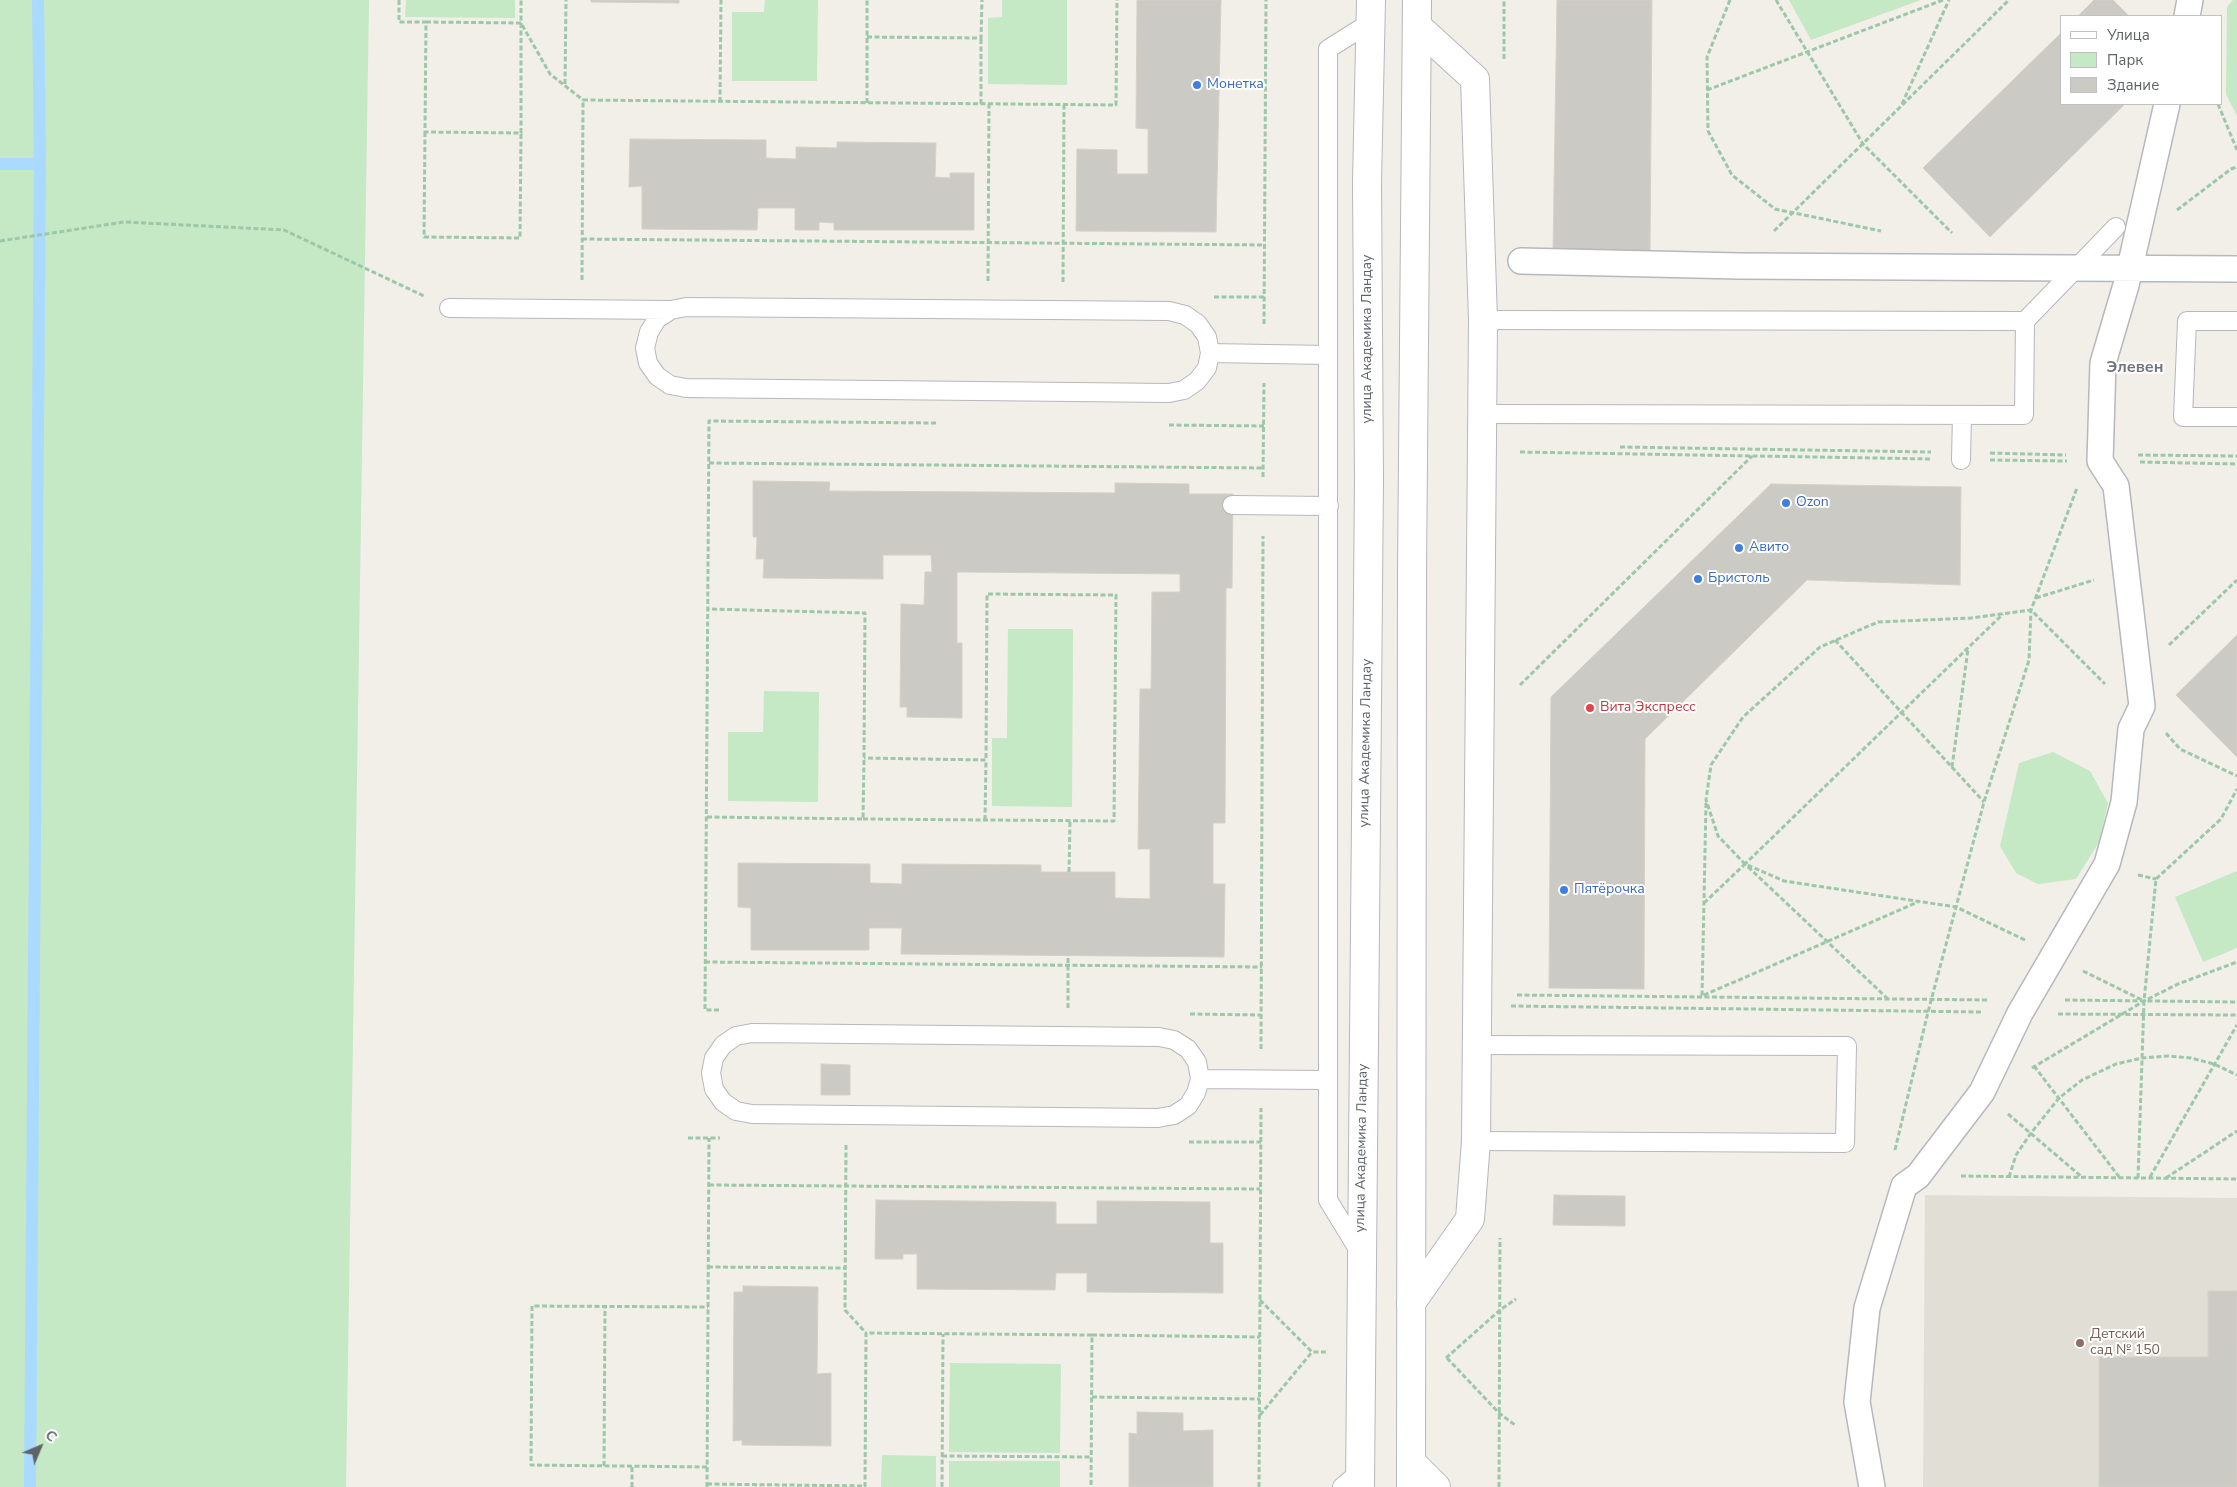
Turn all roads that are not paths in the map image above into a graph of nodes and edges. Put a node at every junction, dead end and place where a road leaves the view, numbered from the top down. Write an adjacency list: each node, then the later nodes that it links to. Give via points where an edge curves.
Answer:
1 (2190, 0): 4 (street)
2 (1371, 11): 17 (lane, via 1328,49); 28 (street, улица Академика Ландау, via 1367,182 1369,480)
3 (1417, 13): 13 (street, via 1475,79); 29 (street)
4 (2186, 15)
5 (2167, 105): 6 (street)
6 (2125, 235): 8 (lane); 9 (street)
7 (1521, 262): 8 (street)
8 (2076, 268): 9 (street); 14 (lane)
9 (2129, 268): 10 (street); 33 (street, via 2103,363 2101,458 2116,486 2140,674 2140,711 2131,729 2124,802 2107,864 2024,1007 1982,1092 1911,1181 1867,1308 1857,1402)
10 (2237, 269)
11 (449, 308): 12 (lane)
12 (671, 310): 16 (lane, via 686,307 1169,311 1185,315 1198,324 1207,337); 16 (lane, via 657,319 645,348 648,363 657,376 670,385 686,388 1169,393 1184,390 1198,381 1207,368)
13 (1483, 320): 14 (lane); 18 (street)
14 (2025, 321): 19 (lane, via 2024,415)
15 (2237, 321): 20 (lane, via 2187,321 2183,416)
16 (1210, 353): 17 (lane)
17 (1327, 355): 23 (lane)
18 (1482, 414): 19 (lane); 24 (street)
19 (1962, 415): 21 (lane)
20 (2237, 417)
21 (1961, 456)
22 (1232, 505): 23 (lane)
23 (1329, 506): 26 (lane)
24 (1477, 1045): 27 (street); 27 (lane, via 1847,1046 1845,1142)
25 (1200, 1079): 25 (lane, via 1197,1062 1188,1049 1174,1040 1159,1037 752,1033 736,1036 723,1045 714,1058 711,1074 718,1096 736,1111 791,1115 1158,1118 1174,1115 1188,1106); 26 (lane)
26 (1327, 1080): 28 (lane, via 1328,1200)
27 (1476, 1141): 29 (street, via 1470,1219)
28 (1361, 1255): 31 (street, улица Академика Ландау)
29 (1411, 1303): 30 (street)
30 (1411, 1474): 32 (street)
31 (1354, 1482)
32 (1436, 1487)
33 (1872, 1487)

